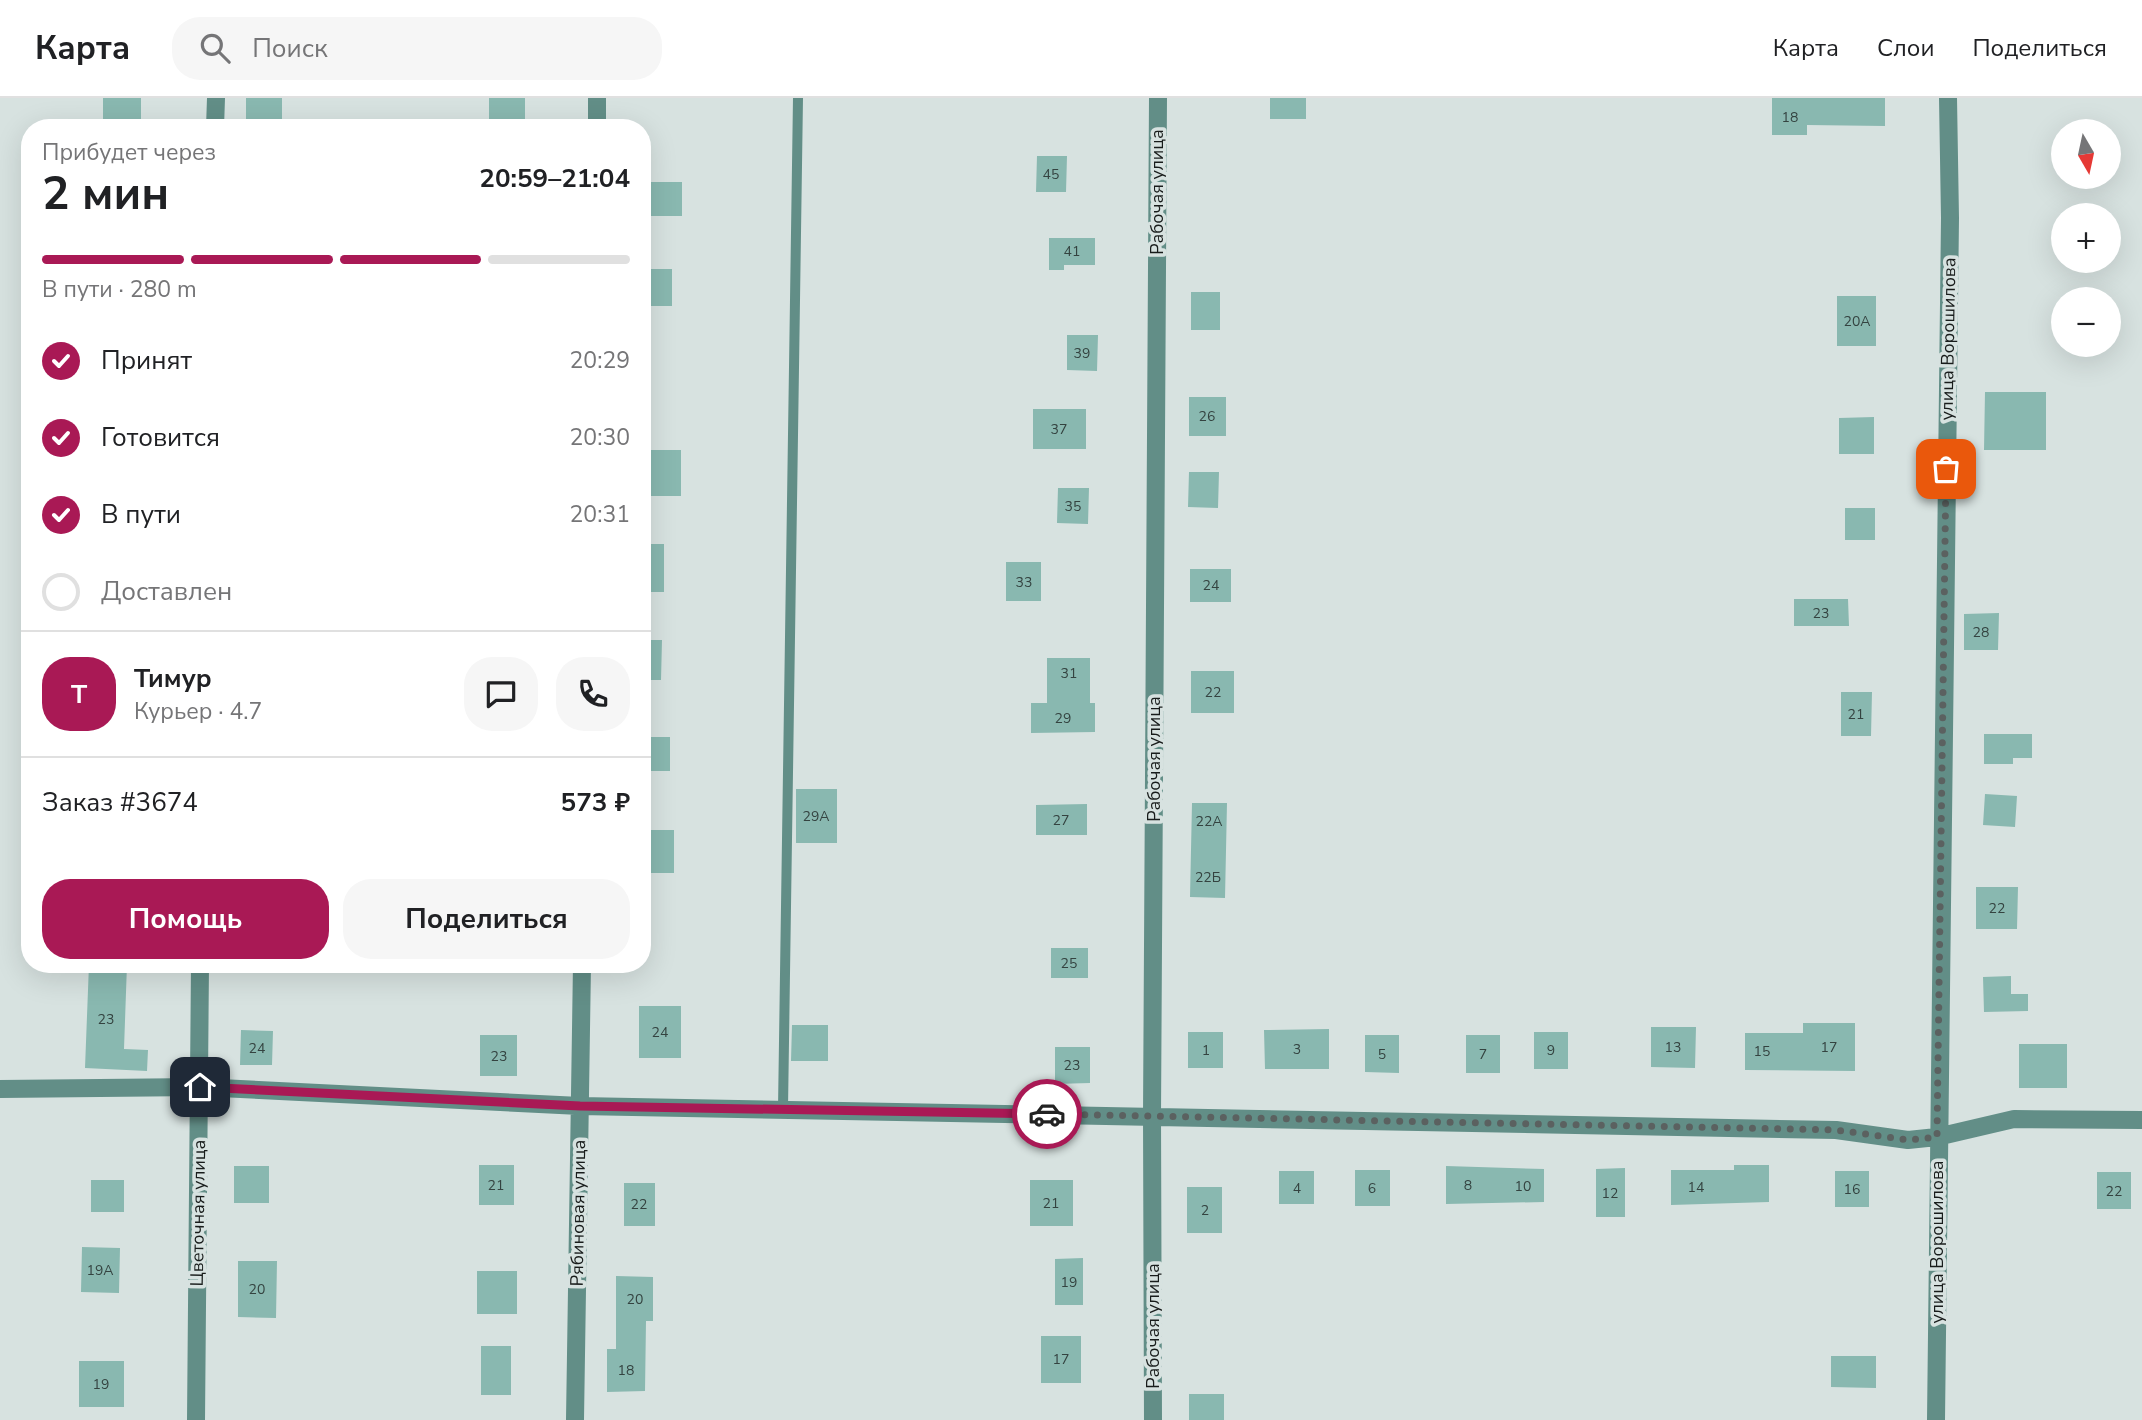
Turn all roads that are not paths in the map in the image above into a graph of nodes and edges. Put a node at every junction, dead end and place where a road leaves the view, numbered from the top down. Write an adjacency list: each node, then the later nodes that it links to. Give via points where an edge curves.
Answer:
1 (216, 98): 6 (street)
2 (597, 98): 7 (street)
3 (798, 98): 13 (lane)
4 (1158, 98): 14 (street, Рабочая улица)
5 (1948, 98): 16 (street, улица Ворошилова)
6 (215, 119)
7 (597, 119)
8 (200, 973): 10 (street, Цветочная улица)
9 (582, 973): 12 (street, Рябиновая улица)
10 (200, 1087): 11 (street); 12 (street); 17 (street, Цветочная улица)
11 (0, 1089)
12 (580, 1106): 13 (street); 18 (street, Рябиновая улица)
13 (783, 1109): 14 (street)
14 (1152, 1116): 16 (street, via 1836,1130 1908,1140); 19 (street, Рабочая улица)
15 (2142, 1120): 16 (street, via 2014,1119)
16 (1937, 1137): 20 (street, улица Ворошилова)
17 (196, 1420)
18 (575, 1420)
19 (1153, 1420)
20 (1936, 1420)

